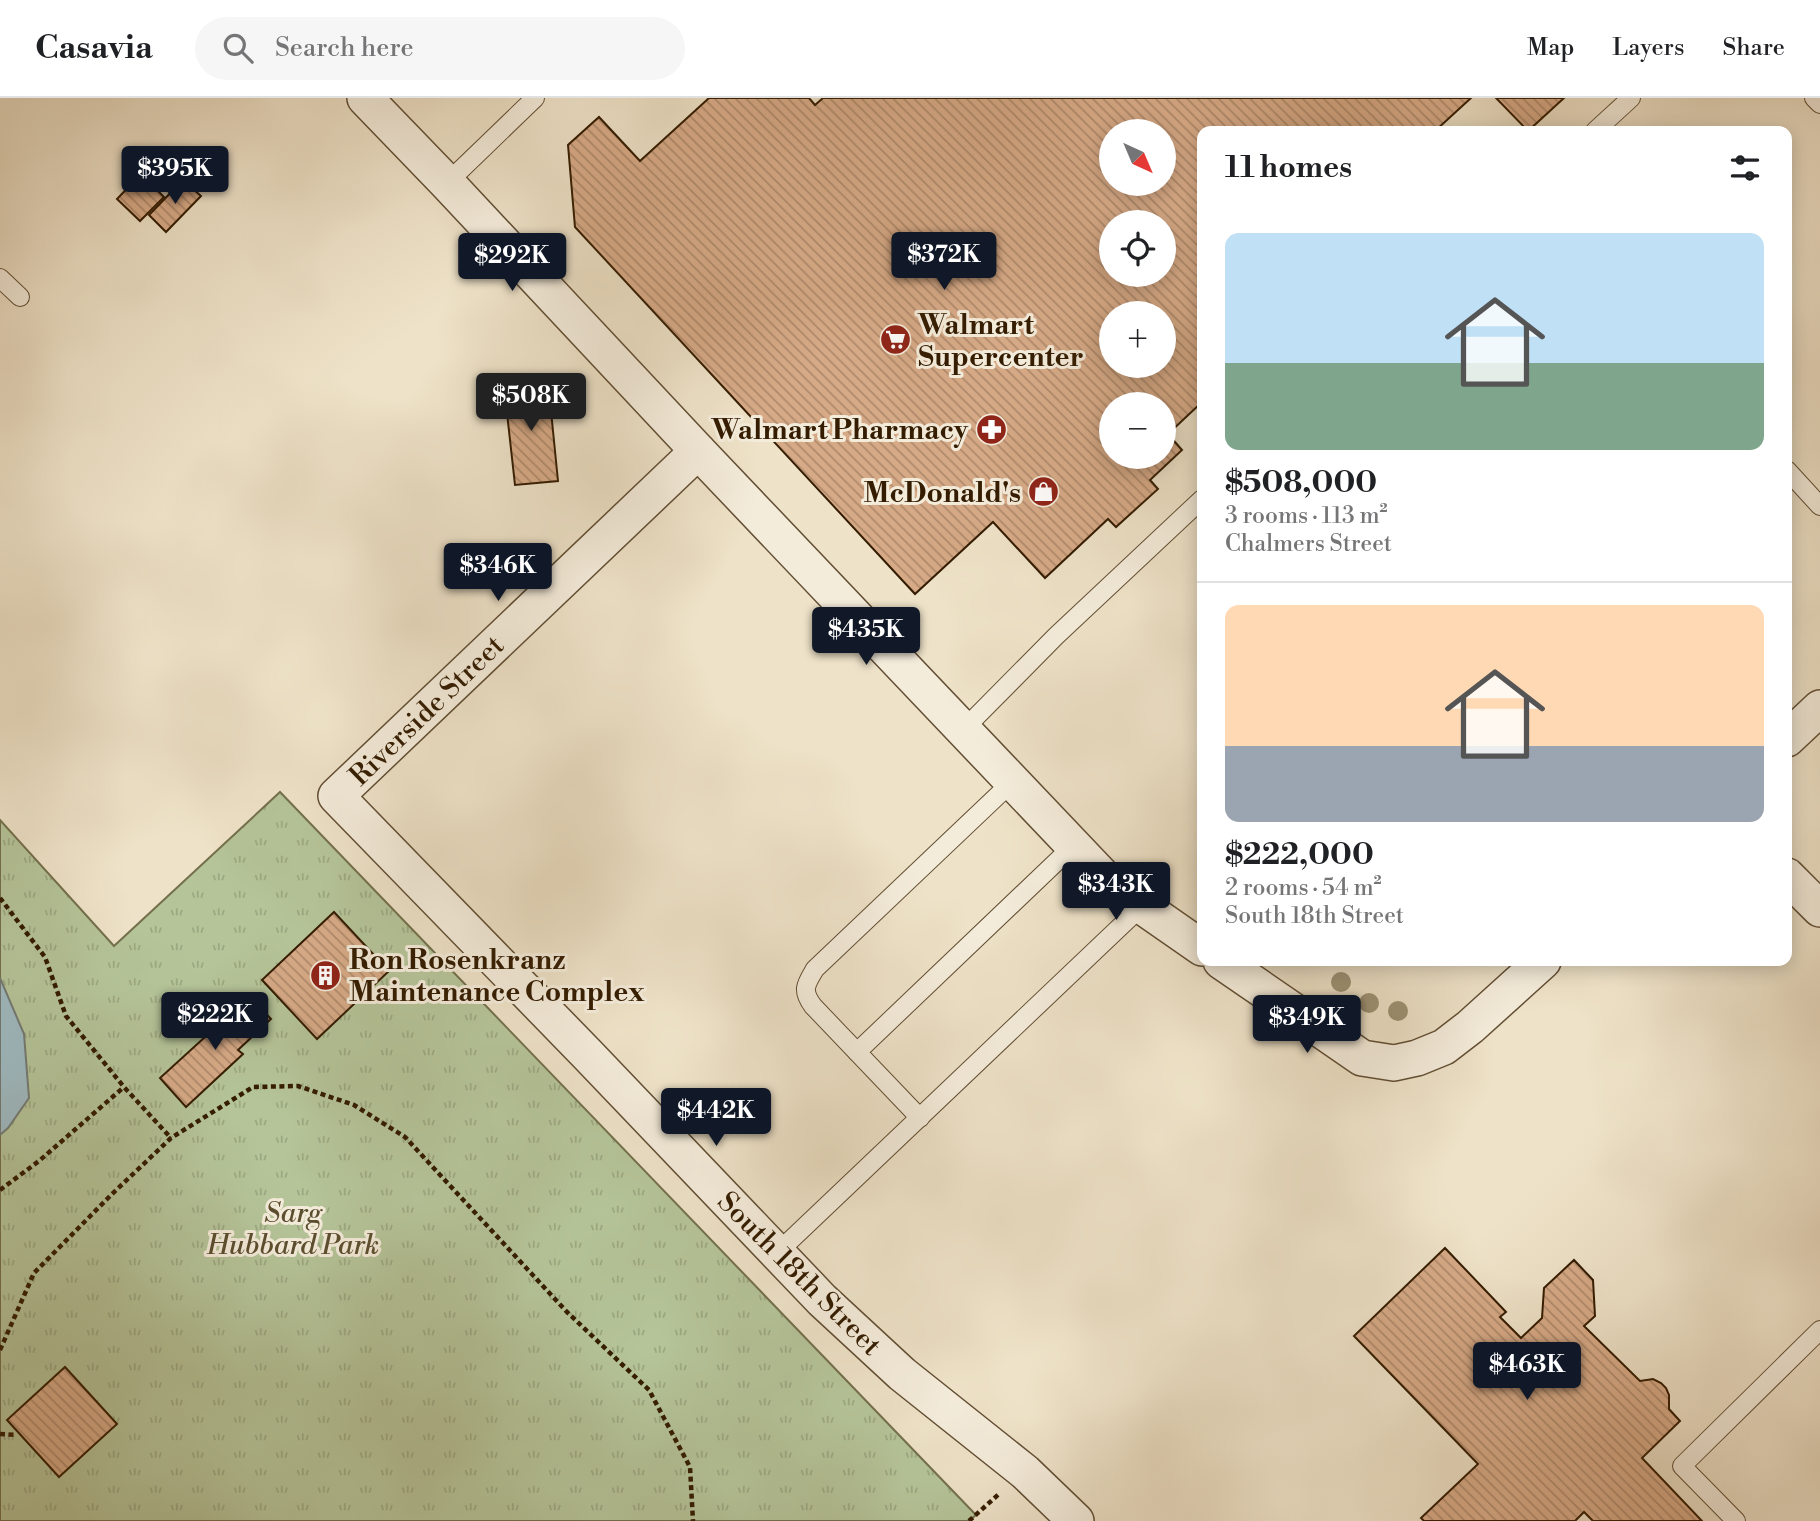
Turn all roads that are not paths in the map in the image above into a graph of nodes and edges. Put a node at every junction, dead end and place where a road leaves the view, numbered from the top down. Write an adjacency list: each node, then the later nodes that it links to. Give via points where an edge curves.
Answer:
1 (365, 98): 7 (street)
2 (535, 98): 7 (lane)
3 (1631, 98): 6 (lane)
4 (1814, 98): 5 (lane)
5 (1820, 104)
6 (1600, 126)
7 (447, 183): 10 (street)
8 (0, 278): 9 (lane)
9 (20, 297)
10 (698, 451): 15 (street); 18 (street, Riverside Street)
11 (1792, 475): 13 (lane)
12 (1197, 504): 15 (lane)
13 (1820, 506)
14 (1820, 708): 16 (street)
15 (964, 729): 17 (street)
16 (1792, 734)
17 (1013, 781): 19 (street); 26 (lane, via 815,969 806,997)
18 (336, 796): 28 (street, South 18th Street)
19 (1074, 845): 21 (street, via 1110,884); 26 (lane)
20 (1792, 881): 22 (street)
21 (1142, 906): 23 (street); 27 (lane)
22 (1820, 909)
23 (1197, 944)
24 (1228, 966): 25 (street, via 1362,1058 1394,1063 1444,1047)
25 (1537, 966)
26 (857, 1052): 27 (lane)
27 (920, 1118): 28 (lane)
28 (778, 1253): 30 (street, South 18th Street, via 902,1374 1024,1472)
29 (1820, 1330): 31 (lane, via 1682,1465)
30 (1076, 1521)
31 (1736, 1521)

